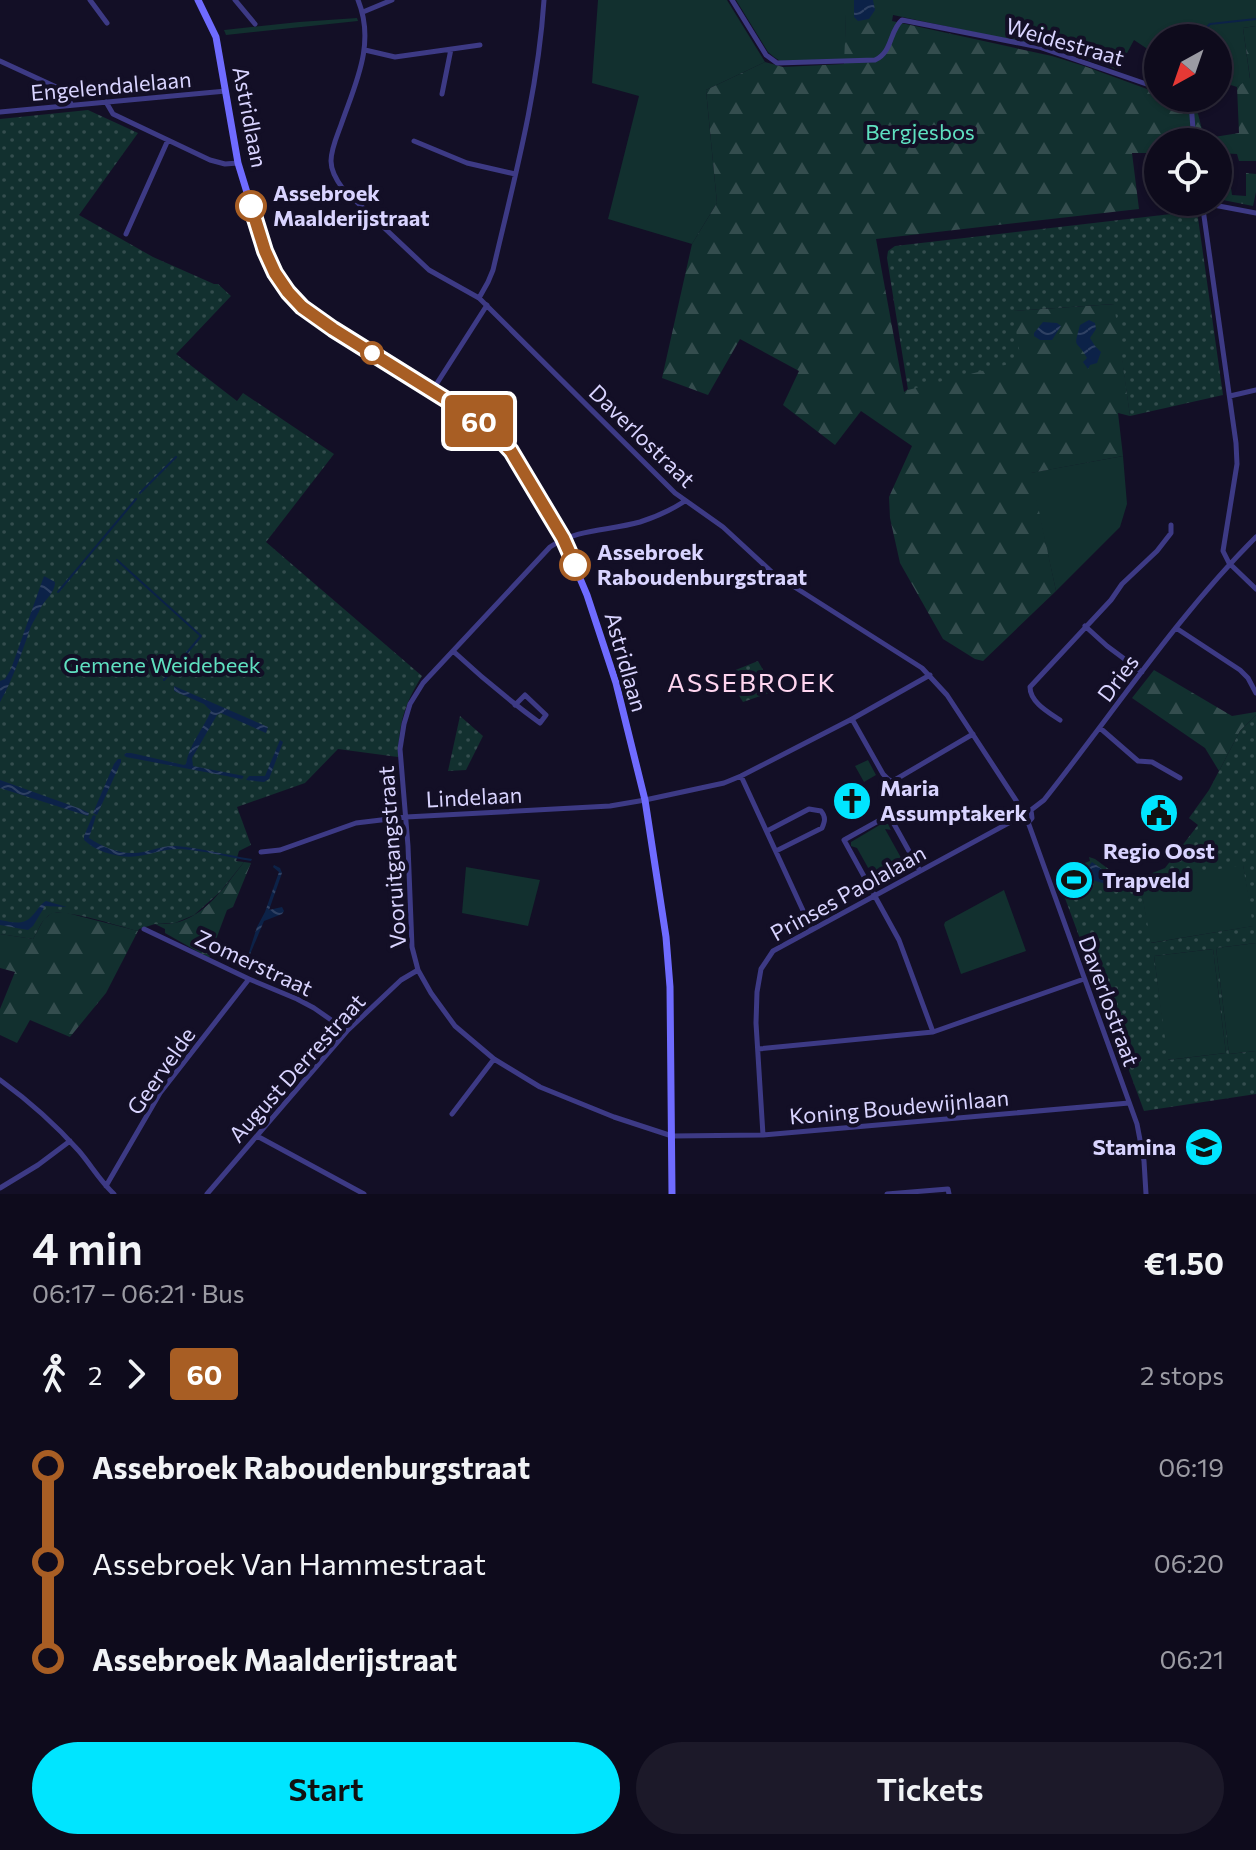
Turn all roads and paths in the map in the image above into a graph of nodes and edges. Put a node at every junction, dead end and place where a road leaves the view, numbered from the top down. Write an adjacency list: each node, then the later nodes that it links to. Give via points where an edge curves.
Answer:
1 (90, 0): 9 (street)
2 (198, 0): 16 (main road, Astridlaan, via 216,37)
3 (235, 0): 10 (street)
4 (358, 0): 8 (street)
5 (392, 0): 8 (street)
6 (544, 0): 24 (street, via 537,74)
7 (732, 0): 15 (street, Weidestraat, via 766,55 777,63 875,60 886,52 897,23 908,20 1039,47)
8 (363, 12): 13 (street)
9 (107, 23)
10 (255, 24)
11 (480, 45): 12 (street)
12 (451, 49): 13 (street, via 395,57); 17 (street)
13 (365, 50): 29 (street, Daverlostraat, via 331,162 337,180 429,270)
14 (0, 61): 19 (street, via 65,91)
15 (1144, 83)
16 (226, 91): 18 (street, Engelendalelaan); 23 (main road, Astridlaan)
17 (442, 94)
18 (106, 102): 19 (street, Engelendalelaan); 21 (street, via 113,114)
19 (71, 105): 20 (street, Engelendalelaan)
20 (0, 112)
21 (168, 140): 23 (street, via 219,164); 28 (street)
22 (414, 141): 24 (street, via 467,163)
23 (238, 163): 32 (main road, Astridlaan, via 265,251 288,292 317,319)
24 (515, 174): 29 (street, via 493,270)
25 (1232, 209): 26 (street)
26 (1256, 213)
27 (1204, 216): 33 (street)
28 (126, 234)
29 (479, 298): 30 (street, Daverlostraat)
30 (487, 305): 32 (street); 34 (street, Daverlostraat)
31 (1256, 390): 33 (street)
32 (432, 391): 37 (main road, Astridlaan, via 484,424 511,451)
33 (1230, 396): 38 (street, via 1237,464 1223,551)
34 (685, 501): 37 (street, via 639,522); 44 (street, Daverlostraat, via 778,577)
35 (1171, 525): 40 (street, via 1157,551)
36 (1256, 537): 38 (street, Dries)
37 (563, 538): 42 (street, Vooruitgangstraat); 53 (main road, Astridlaan, via 602,636)
38 (1229, 563): 39 (street); 41 (street, Dries)
39 (1256, 589)
40 (1085, 626): 43 (street); 48 (street, via 1030,687 1031,696)
41 (1176, 628): 43 (street, Dries); 45 (street, via 1240,670)
42 (453, 651): 46 (street); 56 (street, Vooruitgangstraat, via 423,683 406,713 400,749)
43 (1142, 672): 49 (street, Dries)
44 (930, 675): 47 (street, Lindelaan); 50 (street, Daverlostraat)
45 (1256, 693)
46 (515, 705): 46 (street, via 525,695 546,715 540,723)
47 (852, 719): 50 (street, via 883,774 893,781); 51 (street, Lindelaan)
48 (1060, 720)
49 (1100, 728): 52 (street, via 1138,761 1152,762); 55 (street, Dries)
50 (973, 734): 54 (street, Daverlostraat)
51 (741, 776): 53 (street, Lindelaan); 59 (street)
52 (1180, 778)
53 (645, 800): 56 (street, Lindelaan); 78 (main road, Astridlaan, via 666,937)
54 (1021, 808): 55 (street); 57 (street)
55 (1031, 810): 58 (street)
56 (406, 817): 61 (street, Lindelaan, via 356,823); 66 (street, Vooruitgangstraat, via 410,932)
57 (1018, 818): 58 (street); 62 (street, Prinses Paolalaan)
58 (1028, 822): 68 (street, Daverlostraat)
59 (767, 831): 60 (street); 60 (street, via 809,809 825,815 822,828)
60 (776, 851): 65 (street)
61 (261, 852)
62 (920, 871): 63 (street, Prinses Paolalaan); 63 (street, via 889,815 844,840)
63 (875, 896): 65 (street, Prinses Paolalaan); 70 (street, via 899,940)
64 (144, 929): 67 (street, Zomerstraat)
65 (812, 930): 71 (street, Prinses Paolalaan, via 773,951 761,969)
66 (418, 970): 69 (street, August Derrestraat); 72 (street, Vooruitgangstraat, via 447,1017)
67 (249, 979): 69 (street, Zomerstraat, via 314,1008); 80 (street, Geervelde, via 160,1093)
68 (1084, 979): 70 (street); 74 (street, Daverlostraat)
69 (347, 1031): 77 (street, August Derrestraat)
70 (933, 1032): 71 (street)
71 (758, 1049): 76 (street, Prinses Paolalaan)
72 (494, 1059): 75 (street); 78 (street, Vooruitgangstraat, via 550,1091)
73 (0, 1080): 79 (street)
74 (1129, 1103): 76 (street, Koning Boudewijnlaan); 89 (street, Daverlostraat, via 1142,1143)
75 (452, 1114)
76 (763, 1135): 78 (street, Koning Boudewijnlaan)
77 (257, 1136): 83 (street, August Derrestraat); 84 (street)
78 (672, 1136): 85 (main road, Astridlaan)
79 (70, 1141): 80 (street); 81 (street)
80 (106, 1186): 82 (street)
81 (0, 1188)
82 (114, 1194)
83 (207, 1194)
84 (364, 1194)
85 (672, 1194)
86 (887, 1194): 87 (street)
87 (899, 1194): 88 (street, via 948,1189)
88 (949, 1194)
89 (1146, 1194)

